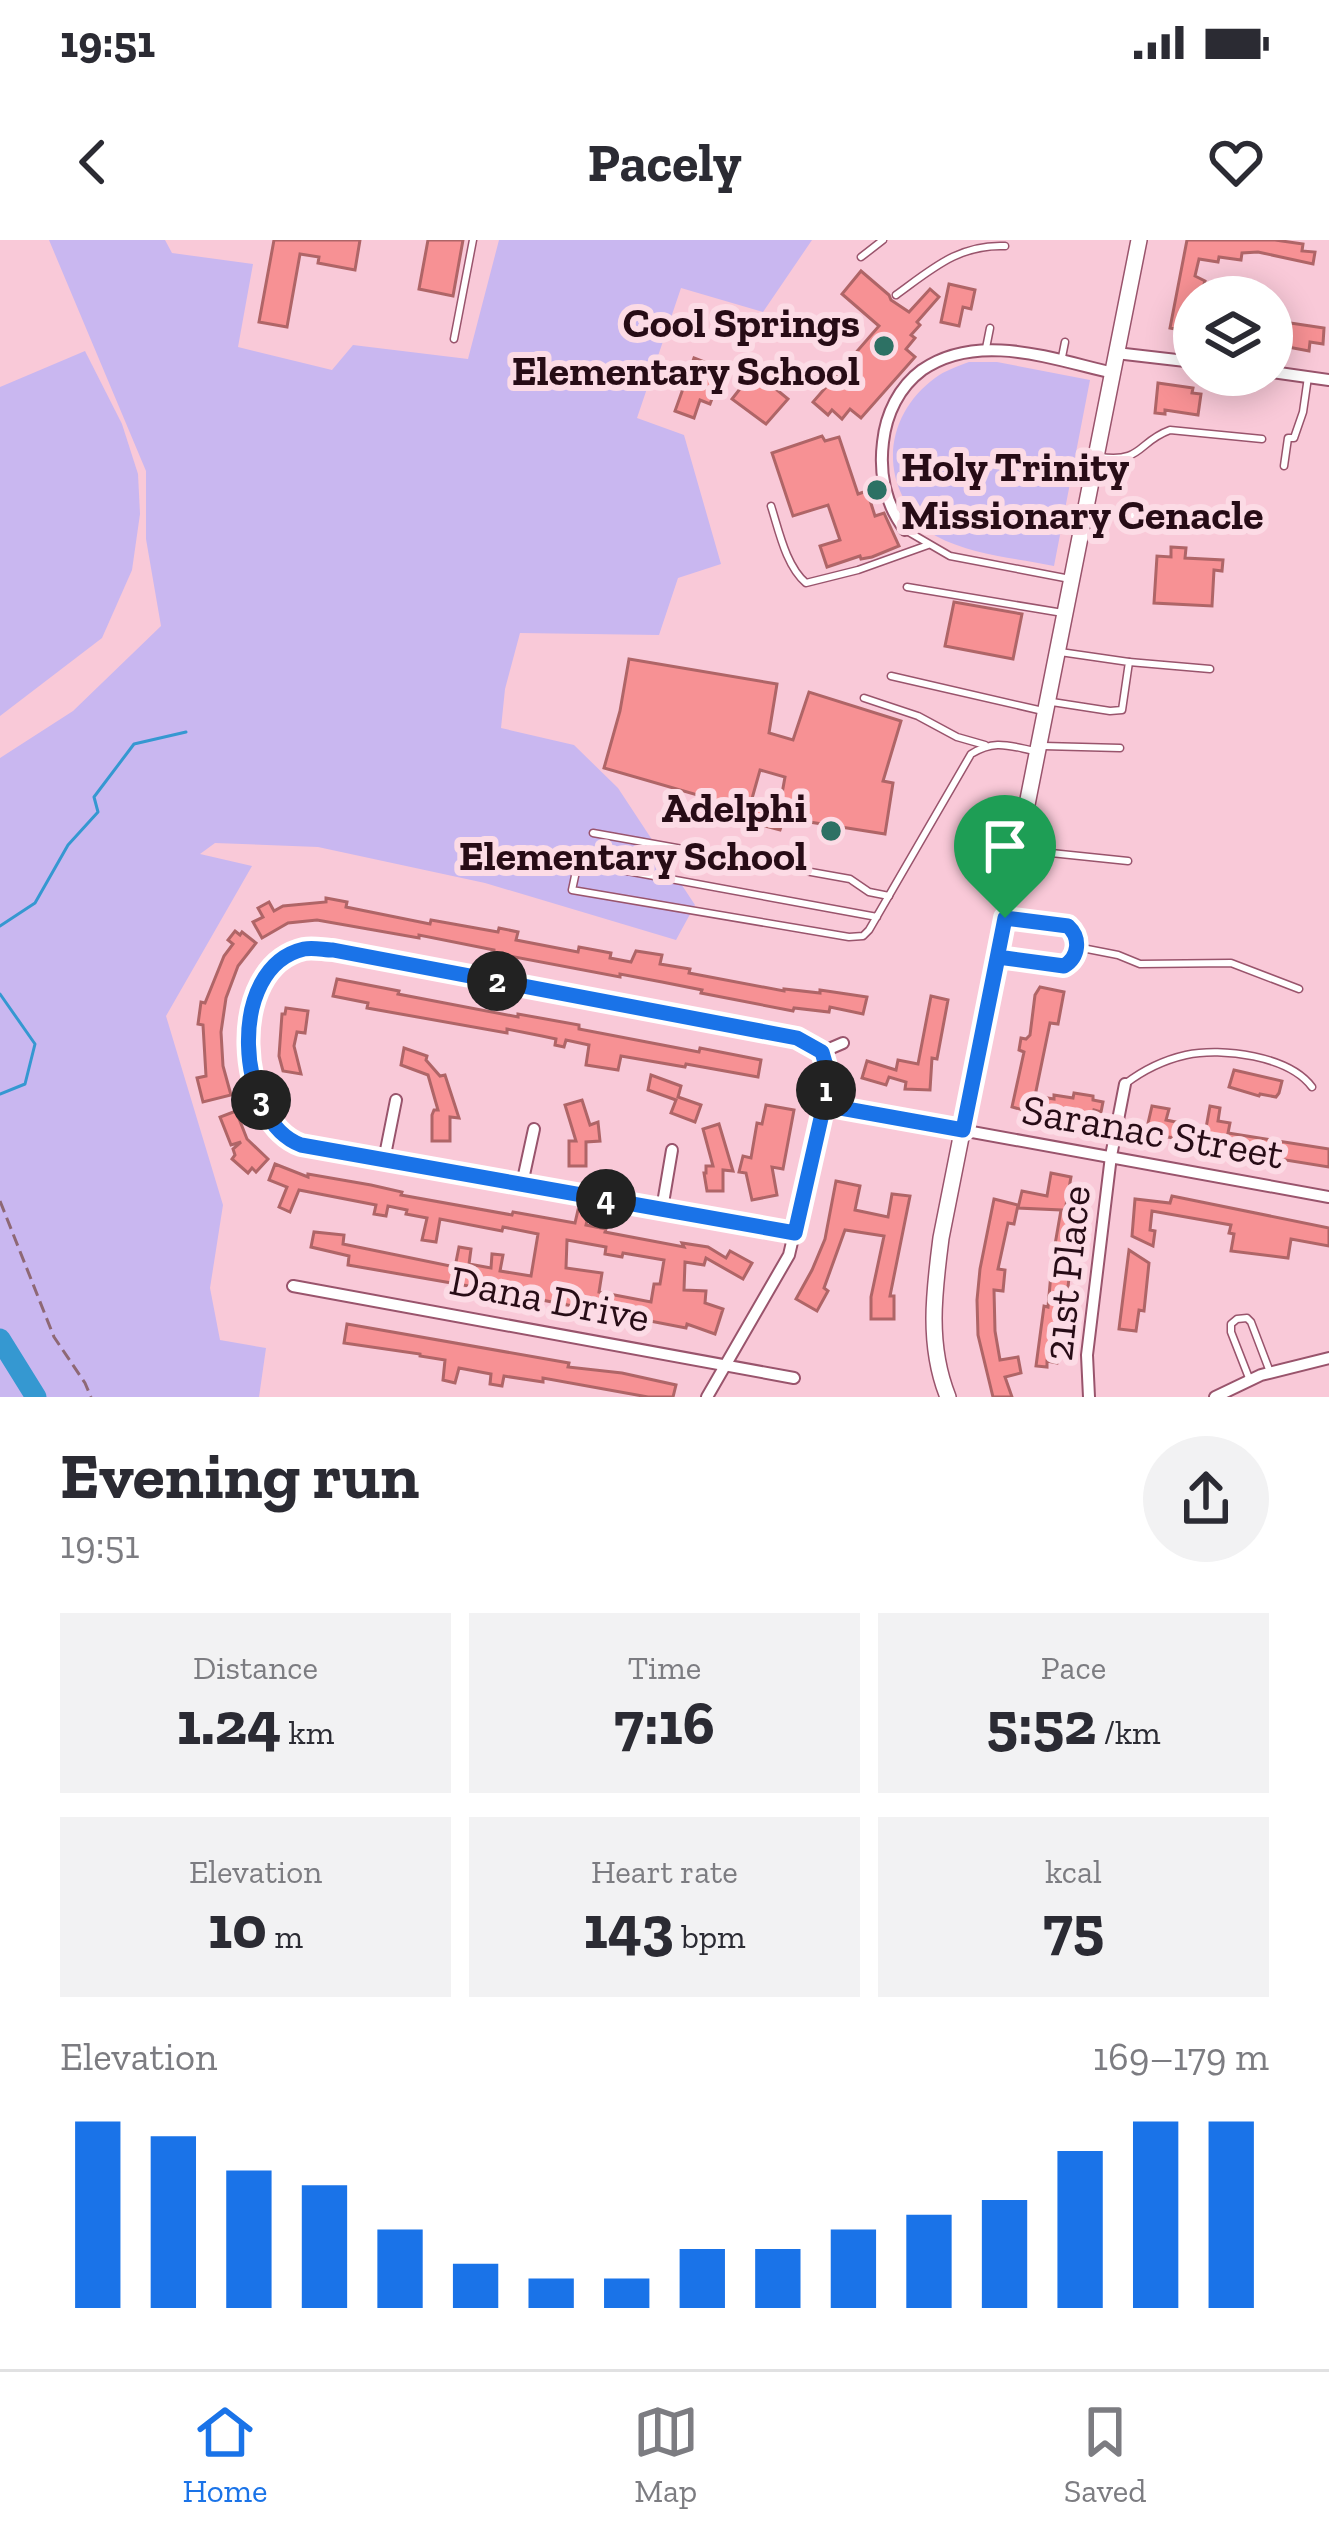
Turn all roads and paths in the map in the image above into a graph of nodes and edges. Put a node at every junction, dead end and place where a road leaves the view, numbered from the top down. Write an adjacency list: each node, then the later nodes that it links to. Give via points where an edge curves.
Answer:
1 (473, 240): 8 (lane)
2 (883, 240): 5 (lane)
3 (1139, 240): 11 (main road)
4 (1005, 246): 6 (lane, via 960,252)
5 (861, 257)
6 (896, 295)
7 (990, 328): 10 (lane)
8 (454, 339)
9 (1065, 342): 13 (lane)
10 (986, 350): 13 (street); 23 (street, via 934,362 890,410 884,484)
11 (1116, 352): 12 (street); 14 (main road)
12 (1173, 359)
13 (1061, 361): 14 (street)
14 (1112, 373): 19 (main road)
15 (1293, 375): 16 (street)
16 (1308, 377): 17 (street); 20 (lane)
17 (1329, 380)
18 (1262, 439): 19 (lane, via 1170,430 1128,458)
19 (1097, 456): 22 (main road)
20 (1284, 466)
21 (771, 506): 25 (lane, via 806,583)
22 (1087, 511): 24 (lane); 26 (main road)
23 (905, 530): 25 (lane)
24 (1250, 530)
25 (928, 545): 26 (lane, via 970,562)
26 (1074, 580): 28 (main road)
27 (907, 587): 28 (lane)
28 (1067, 613): 29 (main road)
29 (1060, 652): 30 (lane); 34 (main road)
30 (1129, 662): 31 (lane); 34 (lane, via 1122,710)
31 (1210, 669)
32 (891, 676): 34 (lane)
33 (864, 698): 35 (lane)
34 (1047, 706): 37 (main road)
35 (985, 745): 37 (lane); 41 (lane, via 971,754)
36 (1120, 748): 37 (lane)
37 (1039, 749): 39 (main road)
38 (593, 833): 41 (lane, via 850,879)
39 (1019, 850): 40 (lane); 43 (main road)
40 (1128, 861)
41 (889, 896): 42 (lane)
42 (877, 917): 42 (lane, via 862,936 849,937 572,890 578,862)
43 (1005, 918): 44 (lane, via 1068,926); 45 (main road)
44 (1077, 947): 45 (lane, via 1064,966); 46 (lane, via 1140,964 1231,963)
45 (998, 957): 54 (main road)
46 (1299, 989)
47 (843, 1043): 48 (street)
48 (822, 1052): 52 (street); 57 (street, via 797,1038 314,949 290,955 267,974 248,1034 268,1119 286,1140)
49 (1125, 1084): 50 (lane, via 1184,1055 1209,1052 1281,1064); 56 (street, 21st Place)
50 (1312, 1087)
51 (396, 1100): 57 (street)
52 (824, 1105): 54 (street, Saranac Street); 62 (street)
53 (534, 1129): 58 (street)
54 (963, 1130): 56 (street, Saranac Street); 71 (main road, via 935,1287 935,1350)
55 (672, 1150): 61 (street)
56 (1111, 1156): 59 (street, Saranac Street); 72 (street, 21st Place)
57 (385, 1160): 58 (street)
58 (522, 1184): 61 (street)
59 (1329, 1197)
60 (0, 1201): 69 (path, via 53,1337)
61 (662, 1209): 62 (street)
62 (795, 1233): 65 (street, via 784,1268)
63 (293, 1286): 65 (street, Dana Drive)
64 (1329, 1358): 66 (street)
65 (726, 1366): 67 (street, Dana Drive); 70 (street)
66 (1270, 1372): 68 (street); 68 (lane, via 1251,1322 1237,1319 1231,1332)
67 (794, 1378)
68 (1250, 1379): 73 (street)
69 (91, 1397)
70 (707, 1397)
71 (947, 1397)
72 (1089, 1397)
73 (1215, 1397)

